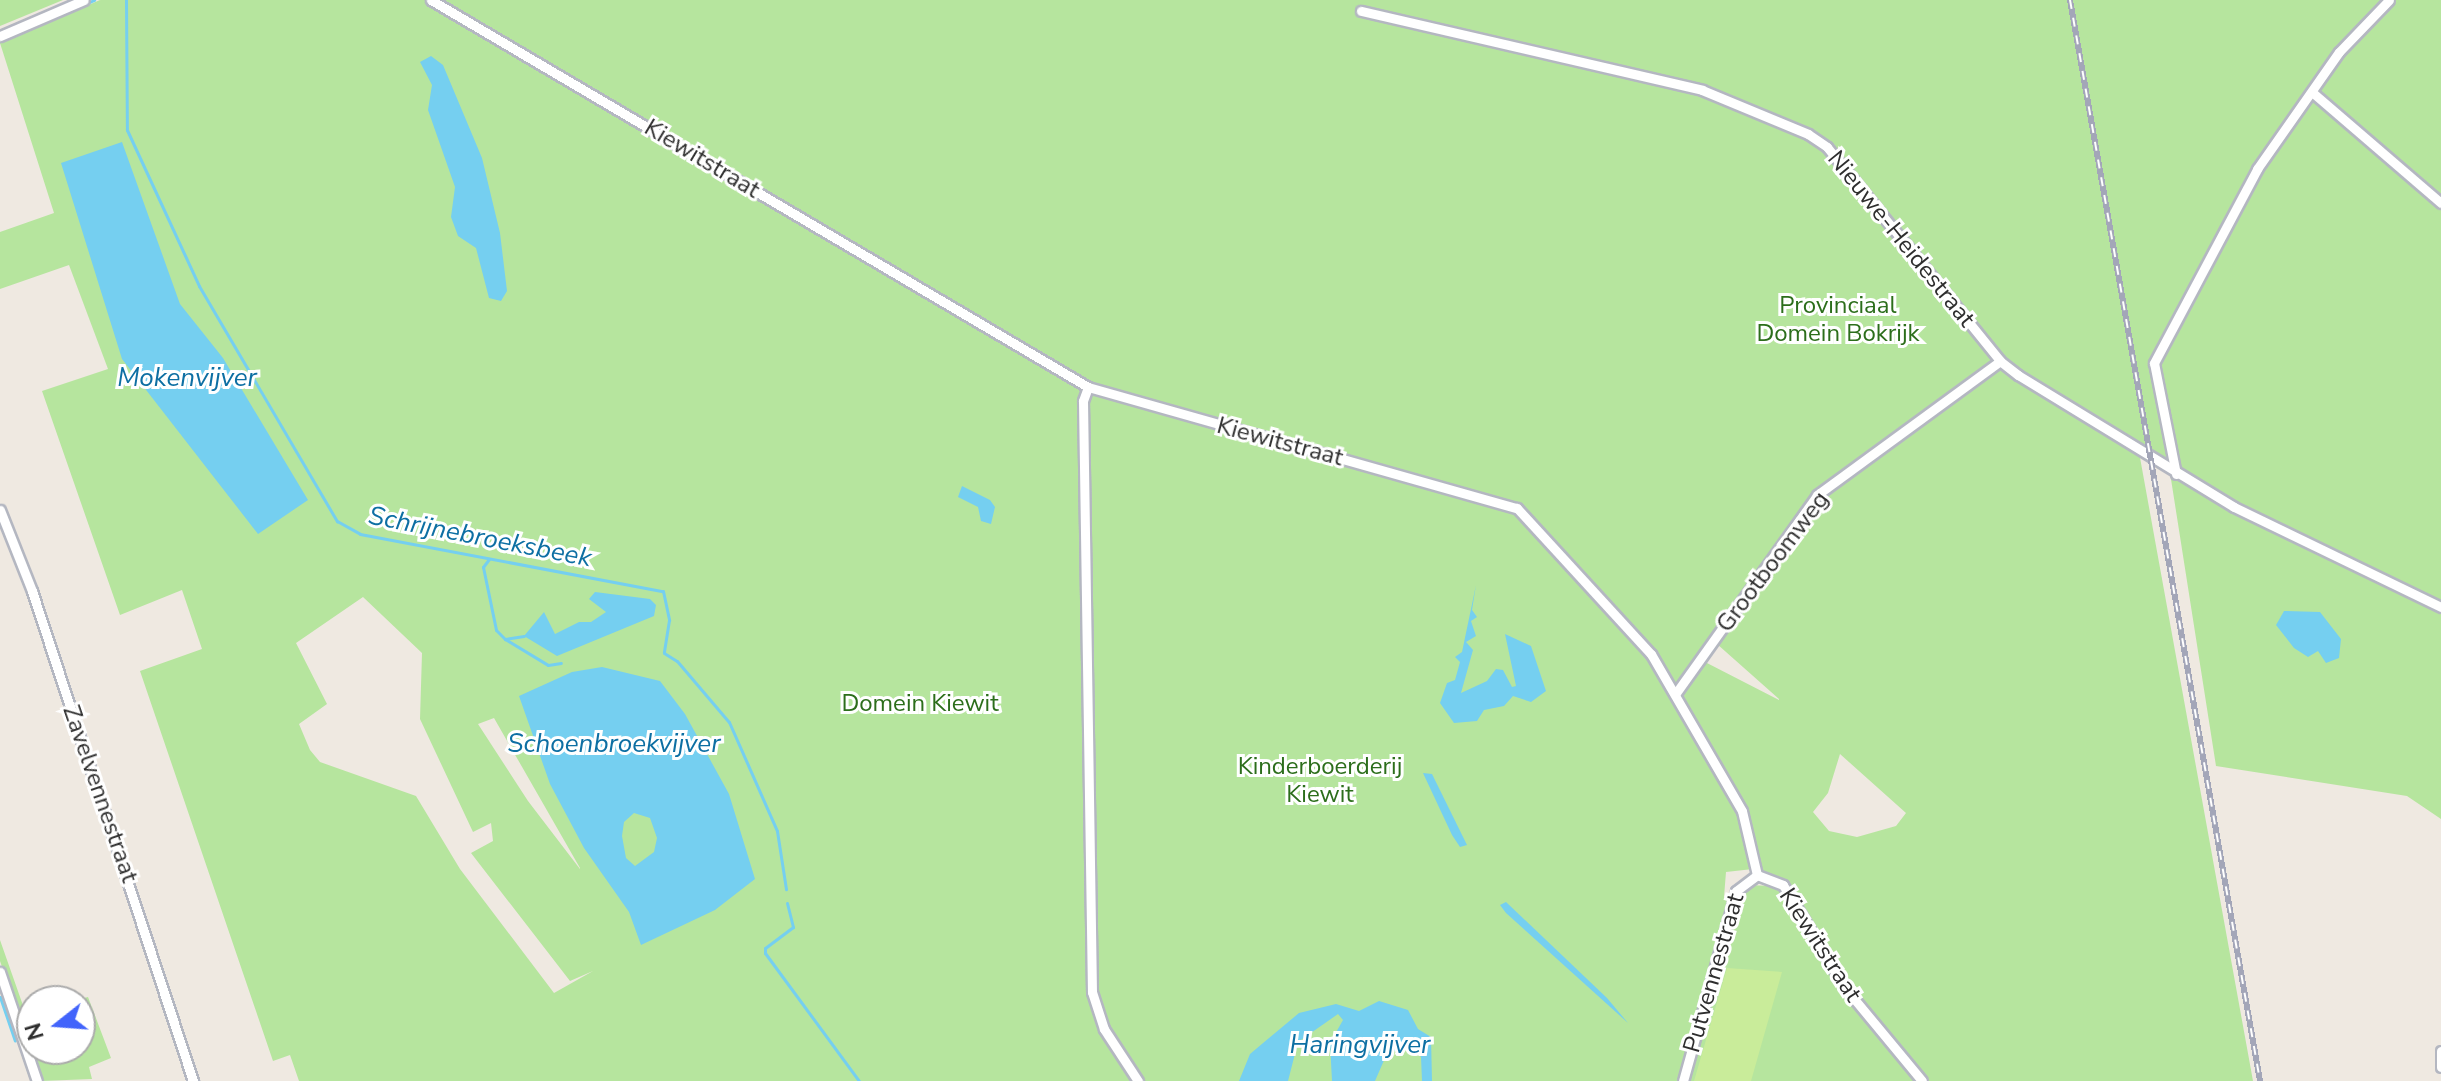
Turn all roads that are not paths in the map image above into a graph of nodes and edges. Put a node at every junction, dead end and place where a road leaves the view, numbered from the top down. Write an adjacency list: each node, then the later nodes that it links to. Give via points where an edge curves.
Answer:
1 (84, 0): 5 (street)
2 (431, 0): 9 (street, Kiewitstraat)
3 (2389, 0): 6 (street, via 2339,52)
4 (1361, 11): 8 (street, Nieuwe-Heidestraat, via 1702,90 1808,134 1827,147)
5 (0, 36)
6 (2312, 92): 7 (street); 10 (street, via 2257,169 2154,363)
7 (2441, 203)
8 (2000, 361): 10 (street, Nieuwe-Heidestraat); 13 (street, Grootboomweg, via 1817,495)
9 (1088, 387): 13 (street, Kiewitstraat, via 1517,508 1634,632); 21 (street, via 1083,401 1092,992 1104,1029)
10 (2176, 474): 12 (street, Nieuwe-Heidestraat)
11 (0, 510): 18 (street, Zavelvennestraat, via 32,591)
12 (2441, 607)
13 (1676, 693): 14 (street, Kiewitstraat, via 1742,811)
14 (1757, 875): 22 (street, Putvennestraat, via 1736,891); 23 (street, Kiewitstraat, via 1783,885 1846,989)
15 (0, 972): 19 (street)
16 (2441, 1051): 17 (street)
17 (2441, 1067)
18 (192, 1079): 20 (street)
19 (37, 1081)
20 (181, 1081)
21 (1138, 1081)
22 (1683, 1081)
23 (1922, 1081)

